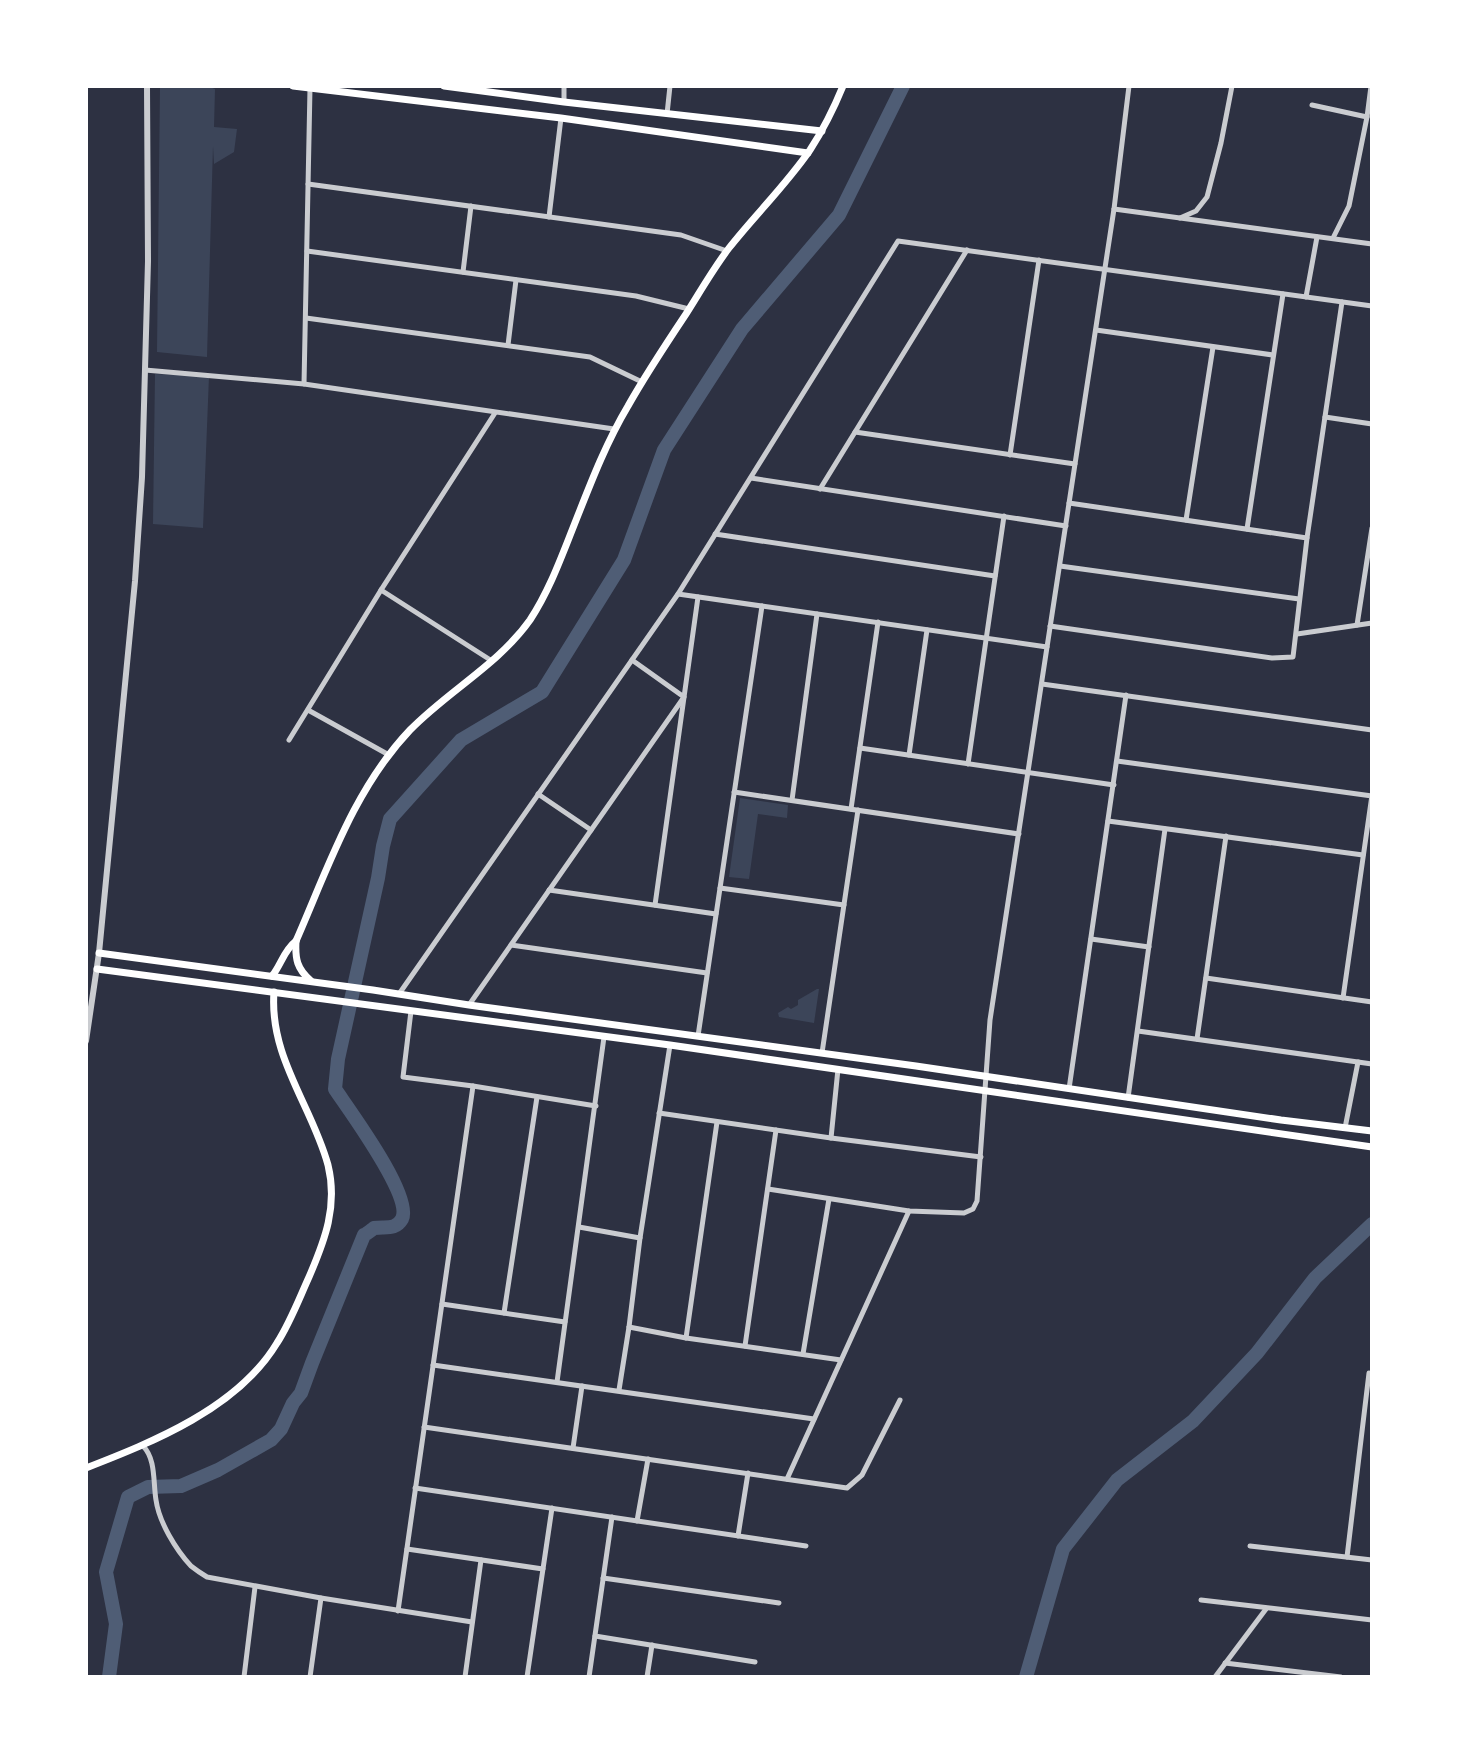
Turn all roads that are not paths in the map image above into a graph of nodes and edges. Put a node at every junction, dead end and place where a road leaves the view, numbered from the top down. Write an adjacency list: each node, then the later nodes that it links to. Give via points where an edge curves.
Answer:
1 (147, 86): 45 (street)
2 (293, 86): 10 (main road)
3 (444, 86): 12 (main road)
4 (564, 86): 13 (street)
5 (670, 86): 15 (street)
6 (843, 86): 18 (main road)
7 (1129, 86): 22 (street)
8 (1232, 86): 24 (street, via 1207,197 1196,211)
9 (1371, 86): 16 (street)
10 (310, 88): 11 (main road); 20 (street)
11 (347, 89): 17 (main road)
12 (505, 90): 13 (main road)
13 (564, 102): 15 (main road)
14 (1312, 105): 16 (street)
15 (667, 114): 18 (main road)
16 (1367, 117): 26 (street, via 1349,206)
17 (561, 118): 19 (main road); 23 (street)
18 (822, 131): 19 (main road)
19 (808, 153): 30 (main road)
20 (308, 184): 21 (street); 29 (street)
21 (471, 206): 23 (street); 33 (street)
22 (1114, 209): 24 (street); 32 (street)
23 (549, 217): 30 (street, via 681,235)
24 (1179, 218): 25 (street)
25 (1317, 237): 26 (street); 36 (street)
26 (1333, 238): 27 (street)
27 (1372, 244)
28 (967, 250): 31 (street); 52 (street); 55 (street, via 898,241)
29 (307, 251): 33 (street); 40 (street)
30 (727, 251): 39 (main road)
31 (1039, 260): 32 (street); 53 (street)
32 (1105, 270): 35 (street); 41 (street)
33 (463, 273): 34 (street)
34 (516, 280): 39 (street, via 636,296); 42 (street)
35 (1283, 294): 36 (street); 44 (street)
36 (1306, 297): 37 (street)
37 (1342, 302): 38 (street); 49 (street)
38 (1372, 306)
39 (689, 309): 46 (main road)
40 (306, 318): 42 (street); 47 (street)
41 (1096, 330): 43 (street); 54 (street)
42 (508, 345): 46 (street, via 590,357)
43 (1213, 347): 44 (street); 59 (street)
44 (1273, 355): 62 (street)
45 (145, 370): 47 (street); 116 (street, via 135,581)
46 (642, 382): 51 (main road)
47 (304, 384): 48 (street)
48 (495, 413): 51 (street); 67 (street)
49 (1325, 417): 50 (street); 64 (street)
50 (1372, 424)
51 (614, 429): 82 (main road, via 543,598)
52 (855, 432): 53 (street); 56 (street)
53 (1010, 455): 54 (street)
54 (1075, 464): 57 (street)
55 (751, 478): 56 (street); 63 (street)
56 (820, 489): 58 (street)
57 (1069, 503): 59 (street); 60 (street)
58 (1004, 516): 60 (street); 66 (street)
59 (1186, 520): 62 (street)
60 (1066, 526): 65 (street)
61 (1372, 528): 75 (street)
62 (1247, 529): 64 (street)
63 (715, 534): 66 (street); 68 (street)
64 (1307, 538): 70 (street)
65 (1060, 566): 70 (street); 76 (street)
66 (995, 576): 79 (street)
67 (381, 590): 82 (street); 86 (street)
68 (678, 594): 69 (street); 81 (street)
69 (698, 597): 71 (street); 85 (street)
70 (1299, 599): 78 (street)
71 (762, 606): 72 (street); 96 (street)
72 (817, 614): 73 (street); 99 (street)
73 (878, 622): 77 (street); 89 (street)
74 (1372, 623): 75 (street)
75 (1357, 625): 78 (street)
76 (1050, 626): 78 (street, via 1272,658 1293,657); 80 (street)
77 (927, 629): 79 (street); 91 (street)
78 (1297, 634)
79 (987, 638): 80 (street); 93 (street)
80 (1047, 647): 83 (street)
81 (632, 660): 85 (street); 97 (street)
82 (492, 661): 90 (main road, via 433,709)
83 (1042, 684): 84 (street); 94 (street)
84 (1126, 695): 87 (street); 92 (street)
85 (684, 697): 103 (street); 109 (street)
86 (308, 710): 88 (street); 90 (street)
87 (1372, 730)
88 (289, 740)
89 (860, 748): 91 (street); 100 (street)
90 (389, 755): 113 (main road, via 355,808)
91 (909, 755): 93 (street)
92 (1117, 761): 95 (street); 98 (street)
93 (968, 764): 94 (street)
94 (1028, 772): 95 (street); 104 (street)
95 (1114, 785): 101 (street)
96 (734, 792): 99 (street); 107 (street)
97 (538, 794): 103 (street); 123 (street)
98 (1372, 795): 106 (street)
99 (792, 800): 100 (street)
100 (855, 810): 104 (street); 110 (street)
101 (1108, 821): 102 (street); 112 (street)
102 (1165, 829): 105 (street); 115 (street)
103 (591, 830): 108 (street)
104 (1019, 834): 139 (street)
105 (1226, 836): 106 (street); 120 (street)
106 (1363, 855): 124 (street)
107 (720, 888): 110 (street); 111 (street)
108 (549, 890): 109 (street); 114 (street)
109 (655, 905): 111 (street)
110 (844, 905): 135 (street)
111 (716, 914): 118 (street)
112 (1091, 939): 115 (street); 141 (street)
113 (296, 941): 119 (main road); 121 (main road, via 297,964)
114 (511, 945): 118 (street); 126 (street)
115 (1149, 947): 129 (street)
116 (99, 953): 117 (street); 119 (main road)
117 (97, 969): 122 (main road); 133 (street)
118 (707, 973): 130 (street)
119 (272, 976): 121 (main road)
120 (1206, 978): 124 (street); 132 (street)
121 (311, 981): 123 (main road)
122 (274, 992): 127 (main road); 175 (main road, via 281,1054 330,1176 332,1207 326,1237 286,1328 265,1361 191,1421)
123 (399, 994): 126 (main road); 127 (main road)
124 (1343, 998): 125 (street)
125 (1372, 1002)
126 (469, 1005): 130 (main road)
127 (390, 1007): 128 (main road)
128 (411, 1011): 131 (main road); 140 (street, via 403,1077)
129 (1138, 1031): 132 (street); 144 (street)
130 (698, 1036): 135 (main road)
131 (604, 1037): 134 (main road); 145 (street)
132 (1197, 1039): 136 (street)
133 (86, 1041)
134 (670, 1045): 138 (main road); 146 (street)
135 (822, 1053): 139 (main road)
136 (1358, 1062): 137 (street); 148 (street)
137 (1372, 1064)
138 (838, 1069): 142 (main road); 151 (street)
139 (986, 1076): 141 (main road); 142 (street)
140 (473, 1086): 143 (street); 159 (street)
141 (1069, 1089): 144 (main road)
142 (984, 1091): 152 (main road); 153 (street)
143 (537, 1097): 145 (street); 160 (street)
144 (1128, 1098): 148 (main road)
145 (596, 1106): 157 (street)
146 (659, 1113): 147 (street); 158 (street)
147 (717, 1122): 149 (street); 163 (street)
148 (1345, 1128): 150 (main road)
149 (776, 1130): 151 (street); 154 (street)
150 (1372, 1131)
151 (831, 1138): 153 (street)
152 (1372, 1147)
153 (981, 1157): 156 (street, via 973,1209)
154 (768, 1189): 155 (street); 164 (street)
155 (829, 1199): 156 (street); 165 (street)
156 (909, 1211): 166 (street)
157 (579, 1227): 158 (street); 161 (street)
158 (640, 1238): 162 (street)
159 (442, 1304): 160 (street); 167 (street)
160 (504, 1313): 161 (street)
161 (565, 1322): 169 (street)
162 (629, 1327): 163 (street); 171 (street)
163 (686, 1338): 164 (street)
164 (745, 1346): 165 (street)
165 (803, 1354): 166 (street)
166 (841, 1360): 173 (street)
167 (433, 1365): 169 (street); 174 (street)
168 (1369, 1373): 189 (street)
169 (557, 1382): 170 (street)
170 (582, 1386): 171 (street); 176 (street)
171 (619, 1390): 173 (street)
172 (900, 1400): 180 (street, via 855,1483 847,1488)
173 (814, 1419): 180 (street)
174 (424, 1427): 176 (street); 181 (street)
175 (143, 1446): 178 (main road); 194 (street, via 150,1453 162,1519 192,1567 214,1580)
176 (573, 1448): 177 (street)
177 (648, 1459): 179 (street); 184 (street)
178 (86, 1468)
179 (748, 1473): 180 (street); 185 (street)
180 (787, 1479)
181 (415, 1488): 182 (street); 188 (street)
182 (552, 1508): 183 (street); 192 (street)
183 (612, 1517): 184 (street); 193 (street)
184 (637, 1521): 185 (street)
185 (738, 1536): 186 (street)
186 (806, 1546)
187 (1250, 1546): 189 (street)
188 (407, 1549): 190 (street); 199 (street)
189 (1347, 1557): 191 (street)
190 (481, 1560): 192 (street); 201 (street)
191 (1372, 1560)
192 (543, 1569): 209 (street)
193 (603, 1578): 197 (street); 202 (street)
194 (255, 1587): 195 (street); 206 (street)
195 (321, 1598): 199 (street); 207 (street)
196 (1201, 1600): 198 (street)
197 (779, 1603)
198 (1267, 1608): 200 (street); 205 (street)
199 (398, 1611): 201 (street)
200 (1372, 1620)
201 (472, 1622): 208 (street)
202 (595, 1636): 203 (street); 210 (street)
203 (652, 1645): 204 (street); 211 (street)
204 (755, 1662)
205 (1225, 1663): 212 (street); 213 (street)
206 (244, 1677)
207 (310, 1677)
208 (465, 1677)
209 (527, 1677)
210 (589, 1677)
211 (647, 1677)
212 (1215, 1677)
213 (1341, 1677)

